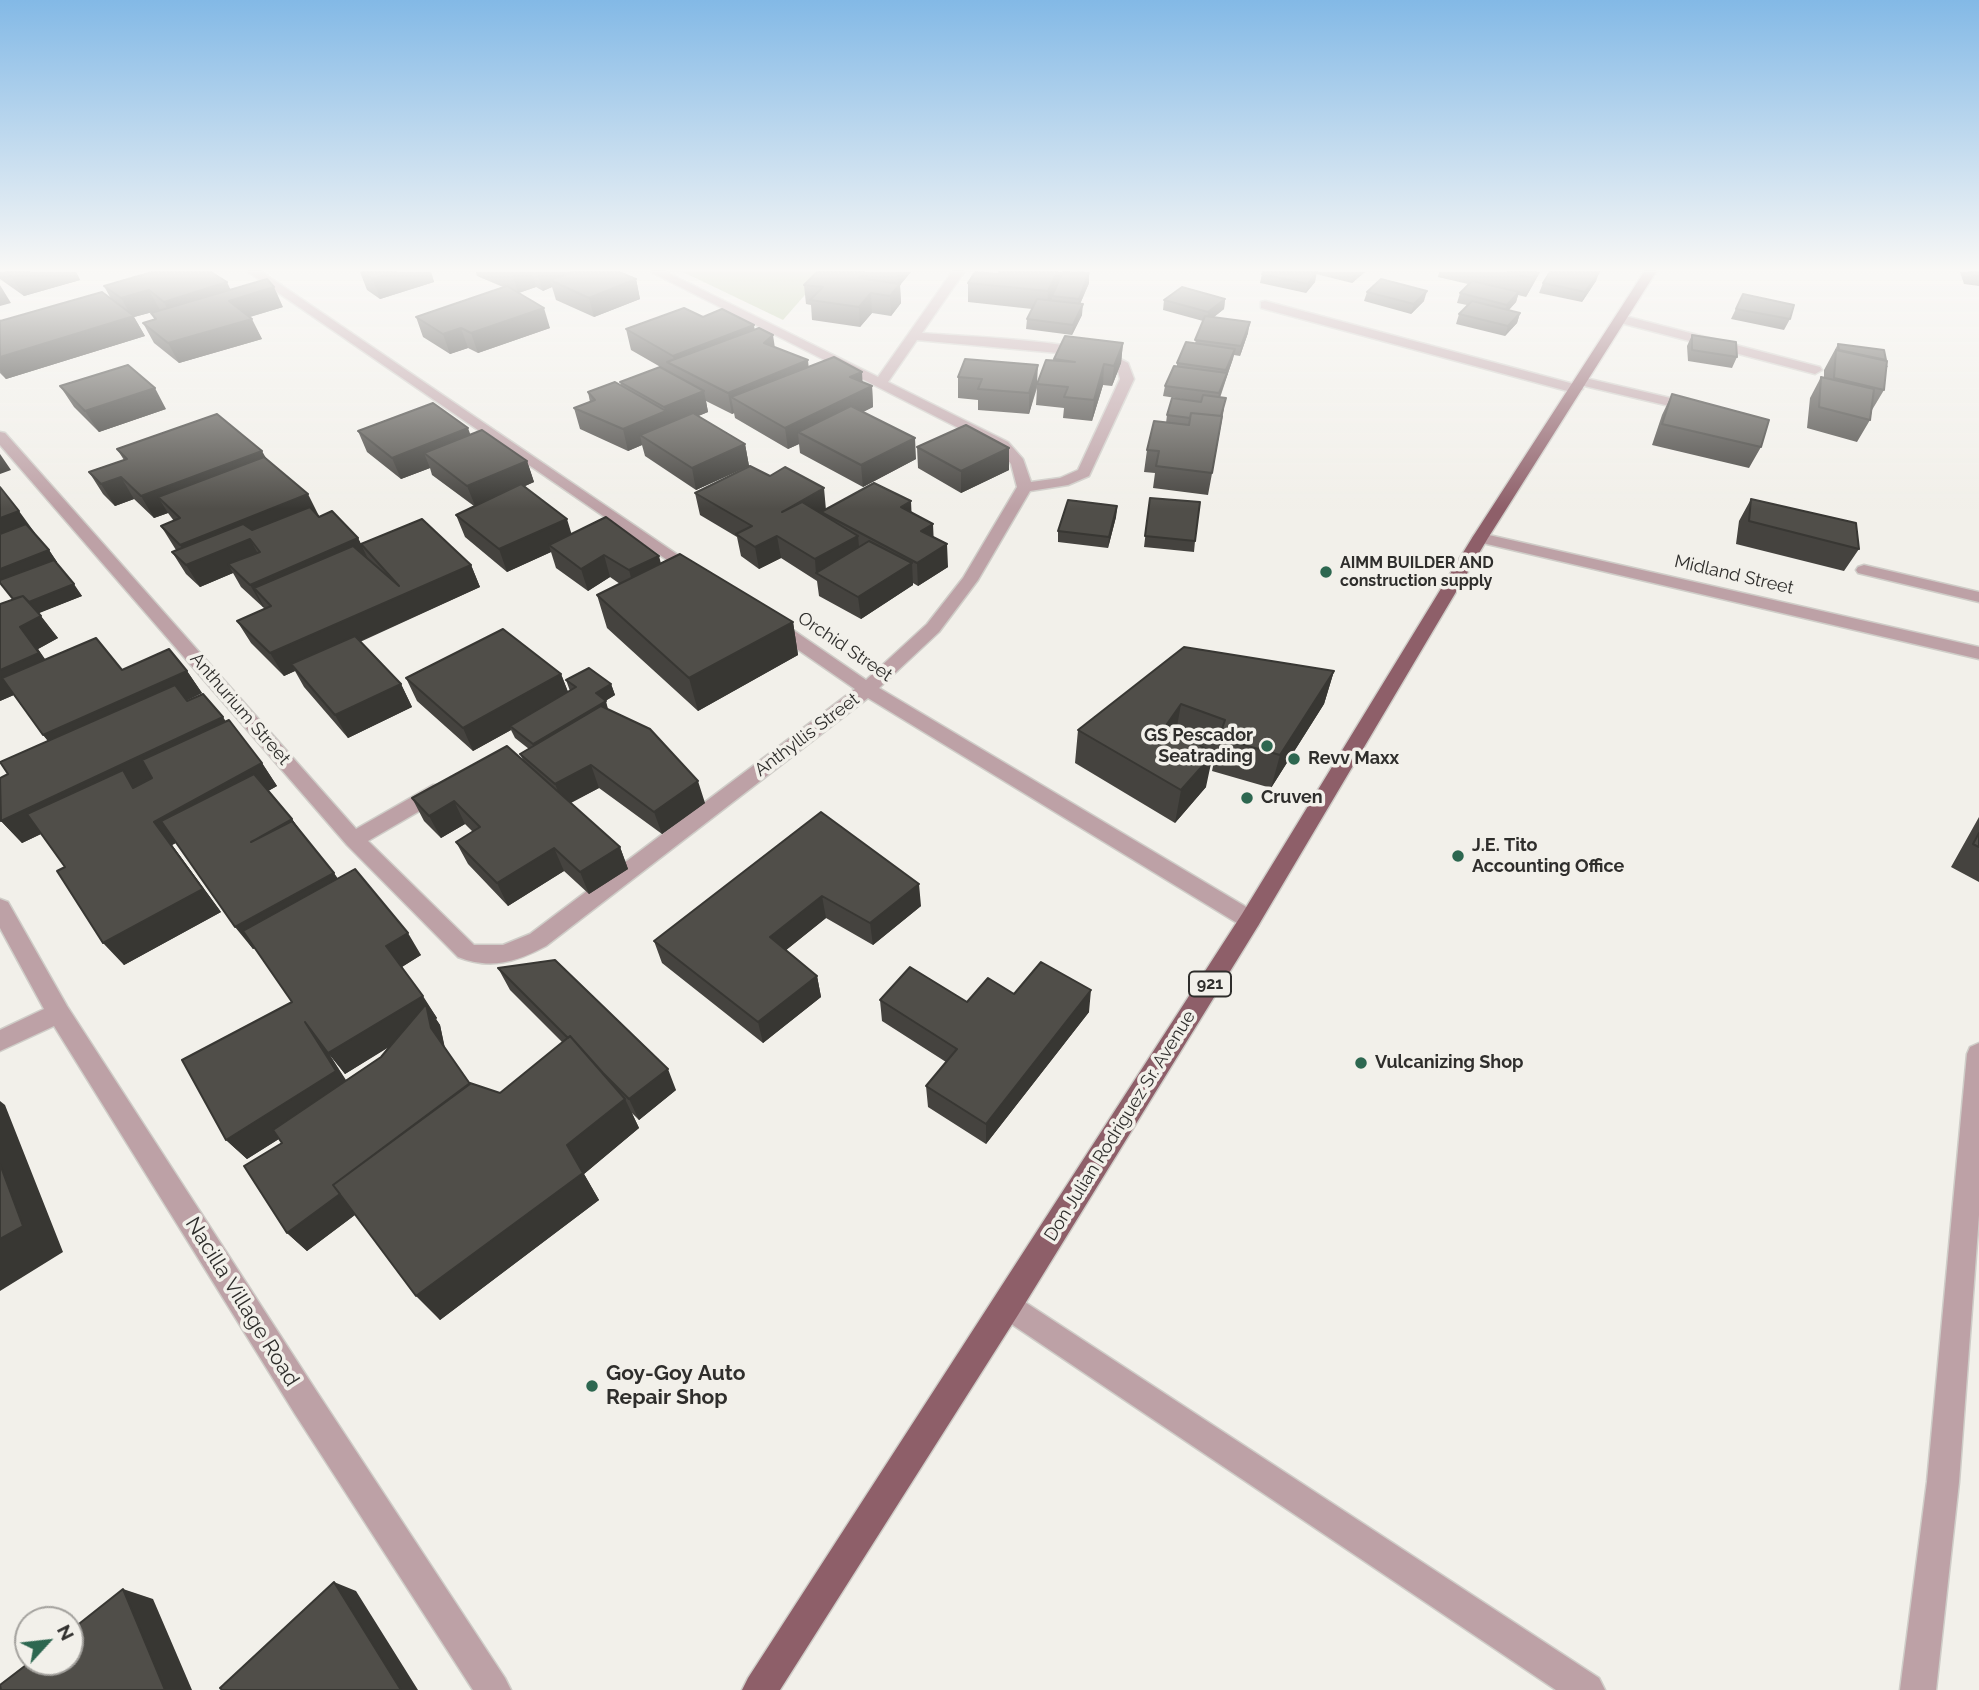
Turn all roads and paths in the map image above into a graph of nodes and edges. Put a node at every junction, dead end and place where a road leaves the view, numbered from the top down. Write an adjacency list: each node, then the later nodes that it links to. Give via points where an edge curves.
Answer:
1 (370, 351): 16 (street)
2 (816, 351): 9 (street)
3 (904, 351): 9 (street)
4 (1070, 351): 13 (street, via 1122,363 1127,379 1084,473 1063,482)
5 (1444, 351): 10 (street)
6 (1600, 351): 10 (main road, Don Julian Rodriguez Sr. Avenue / 921)
7 (1742, 351): 8 (street)
8 (1815, 370)
9 (881, 383): 13 (street, via 1003,445 1021,465)
10 (1578, 385): 11 (street); 14 (main road, Don Julian Rodriguez Sr. Avenue / 921)
11 (1701, 409)
12 (0, 436): 22 (street, Anthurium Street)
13 (1025, 486): 20 (street, Anthyllis Street, via 954,604)
14 (1480, 538): 19 (street, Midland Street); 24 (main road, Don Julian Rodriguez Sr. Avenue / 921)
15 (1864, 570): 17 (street)
16 (705, 579)
17 (1979, 597)
18 (763, 618): 20 (street, Orchid Street)
19 (1979, 653)
20 (867, 689): 24 (street, Orchid Street); 25 (street, Anthyllis Street, via 538,940)
21 (456, 781): 22 (street)
22 (354, 840): 25 (street, Anthurium Street, via 467,951 478,957)
23 (0, 908): 26 (street, Nacilla Village Road)
24 (1250, 920): 29 (main road, Don Julian Rodriguez Sr. Avenue / 921)
25 (497, 956)
26 (59, 1013): 27 (street); 30 (street, Nacilla Village Road)
27 (0, 1041)
28 (1979, 1054): 33 (street, via 1943,1482)
29 (1008, 1305): 31 (main road, Don Julian Rodriguez Sr. Avenue / 921); 32 (street)
30 (493, 1690)
31 (760, 1690)
32 (1587, 1690)
33 (1919, 1690)

